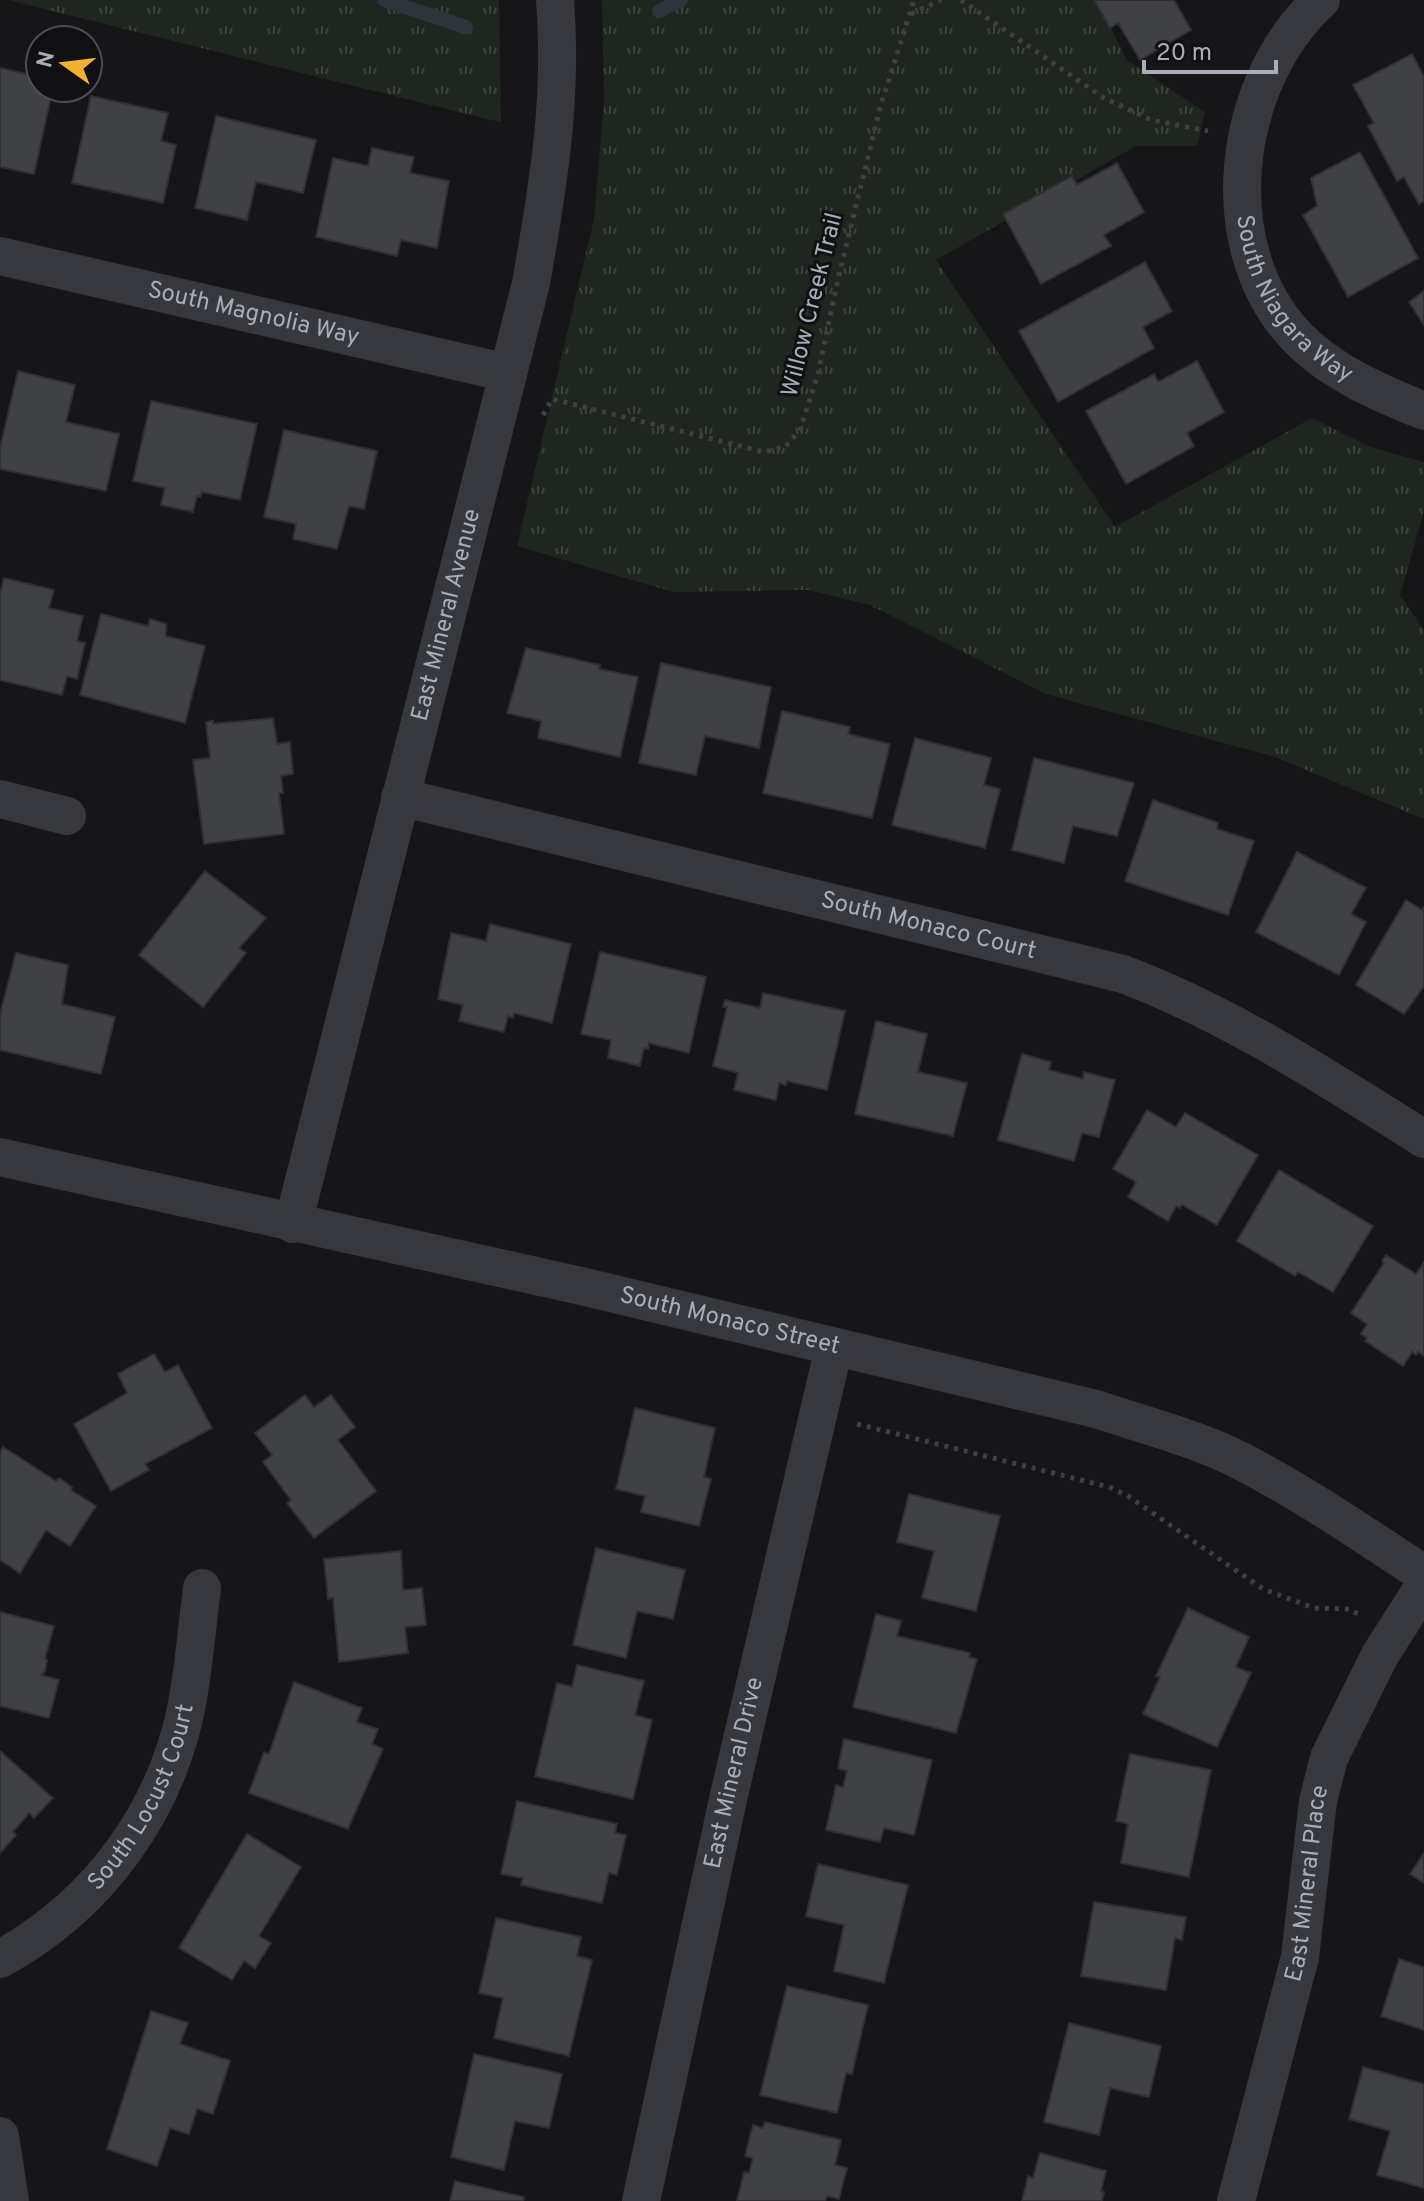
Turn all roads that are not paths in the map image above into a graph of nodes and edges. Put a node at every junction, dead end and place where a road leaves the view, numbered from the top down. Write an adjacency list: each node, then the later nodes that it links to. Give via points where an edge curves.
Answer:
1 (555, 0): 4 (street, East Mineral Avenue, via 557,118 531,283)
2 (1321, 0): 5 (street, South Niagara Way, via 1270,66 1258,97 1243,174 1247,244 1258,278 1298,339 1372,390)
3 (0, 256): 4 (street, South Magnolia Way)
4 (504, 389): 6 (street, East Mineral Avenue)
5 (1424, 411)
6 (400, 797): 9 (street, South Monaco Court, via 1123,974 1173,992 1270,1042); 11 (street, East Mineral Avenue)
7 (0, 799): 8 (street)
8 (67, 816)
9 (1424, 1139)
10 (0, 1157): 11 (street, South Monaco Street)
11 (293, 1224): 12 (street, South Monaco Street)
12 (834, 1347): 13 (street, South Monaco Street, via 1096,1409 1224,1454 1318,1505); 19 (street, East Mineral Drive)
13 (1424, 1574)
14 (1424, 1586): 20 (street, East Mineral Place, via 1380,1655 1329,1758 1318,1801 1300,1957)
15 (202, 1588): 16 (street, South Locust Court, via 187,1705 156,1800 98,1883 66,1914)
16 (0, 1959)
17 (0, 2136): 18 (street)
18 (10, 2201)
19 (641, 2201)
20 (1236, 2201)

